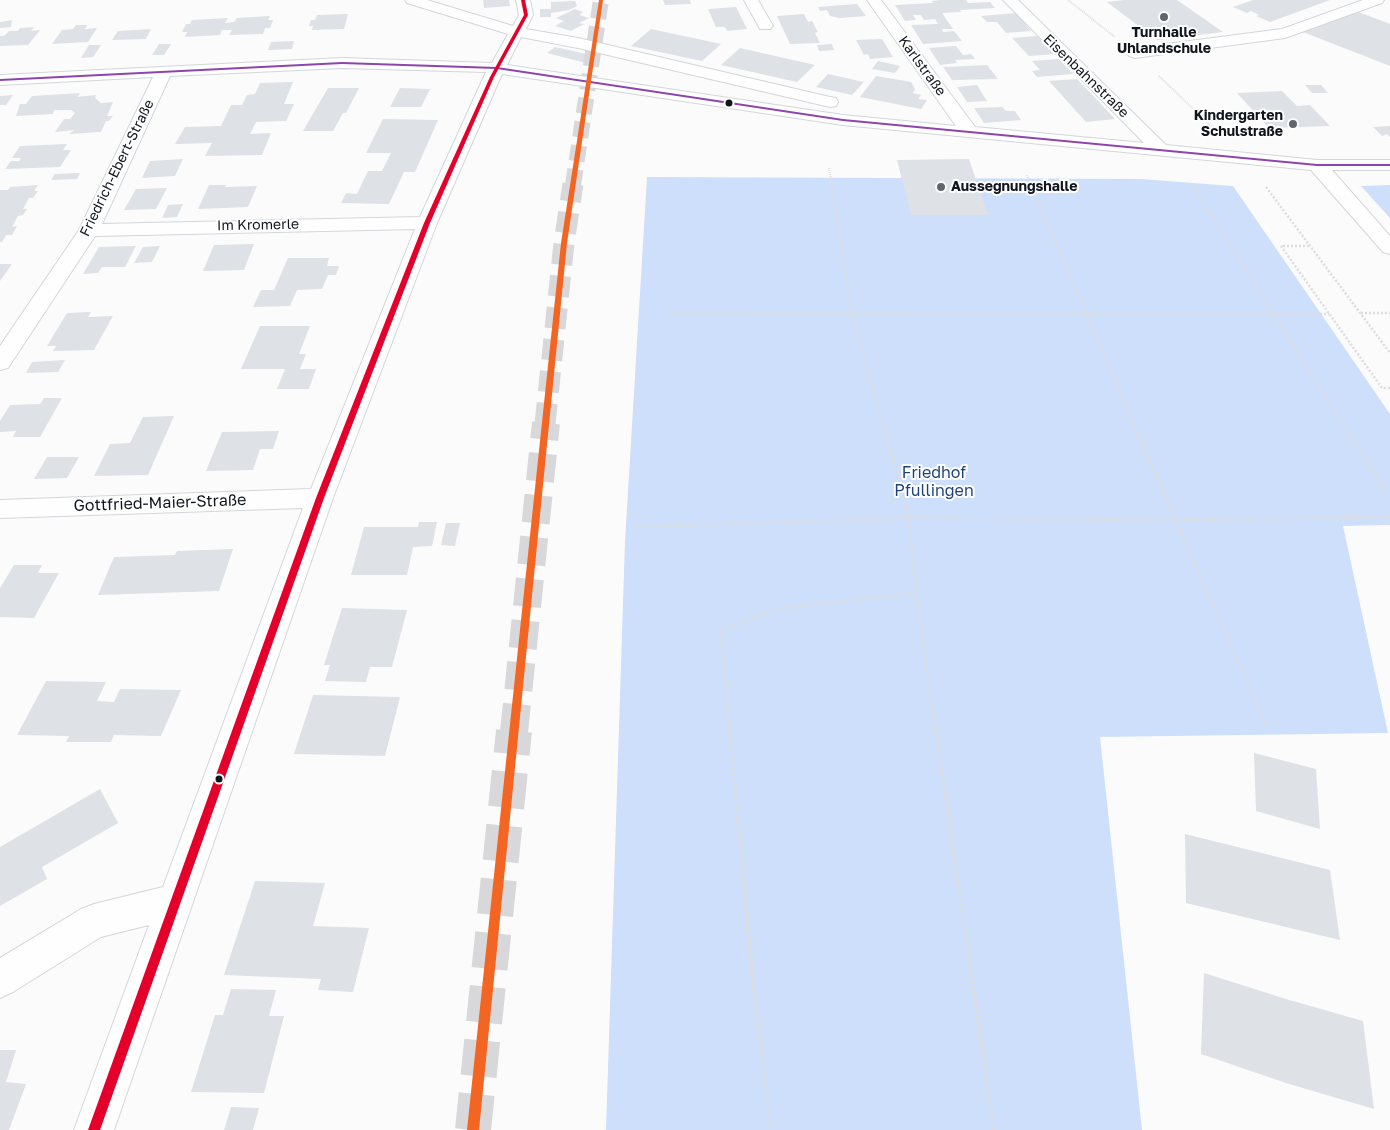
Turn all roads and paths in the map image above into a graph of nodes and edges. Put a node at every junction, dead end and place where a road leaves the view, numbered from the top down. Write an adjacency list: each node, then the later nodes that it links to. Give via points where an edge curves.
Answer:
1 (412, 0): 8 (street)
2 (524, 0): 8 (street, via 526,15)
3 (751, 0): 7 (street)
4 (874, 0): 14 (street, Karlstraße)
5 (1010, 0): 15 (street, Eisenbahnstraße)
6 (1377, 0): 9 (street, via 1285,33)
7 (765, 26)
8 (518, 32): 10 (street); 13 (street, via 824,100 839,108)
9 (1135, 53)
10 (497, 68): 11 (street, via 342,63); 13 (street); 22 (street)
11 (164, 71): 12 (street); 23 (street, Friedrich-Ebert-Straße)
12 (0, 80)
13 (843, 120): 14 (street)
14 (970, 132): 15 (street)
15 (1162, 151): 16 (street)
16 (1245, 159): 17 (street); 24 (path)
17 (1317, 165): 18 (street); 25 (street)
18 (1390, 165)
19 (828, 168): 26 (path)
20 (1027, 175): 27 (path)
21 (1194, 188): 31 (path)
22 (426, 223): 23 (street, Im Kromerle); 37 (street)
23 (89, 230): 34 (street, Friedrich-Ebert-Straße)
24 (1309, 246): 28 (path); 32 (path, via 1281,246)
25 (1390, 248)
26 (852, 312): 27 (path); 30 (path); 40 (path)
27 (1085, 313): 31 (path); 41 (path)
28 (1360, 313): 29 (path); 33 (path)
29 (1390, 313)
30 (668, 314)
31 (1273, 314): 32 (path); 36 (path)
32 (1329, 314): 35 (path, via 1382,388)
33 (1390, 353)
34 (0, 363)
35 (1390, 388)
36 (1385, 490)
37 (320, 498): 38 (street, Gottfried-Maier-Straße); 45 (street)
38 (0, 509)
39 (1390, 517): 41 (path)
40 (908, 518): 41 (path); 42 (path); 43 (path)
41 (1176, 520): 44 (path)
42 (633, 527)
43 (916, 593): 48 (path, via 774,609 721,630 754,993); 49 (path)
44 (1268, 729)
45 (174, 902): 46 (street, via 94,921); 47 (street)
46 (0, 979)
47 (94, 1130)
48 (772, 1130)
49 (994, 1130)

